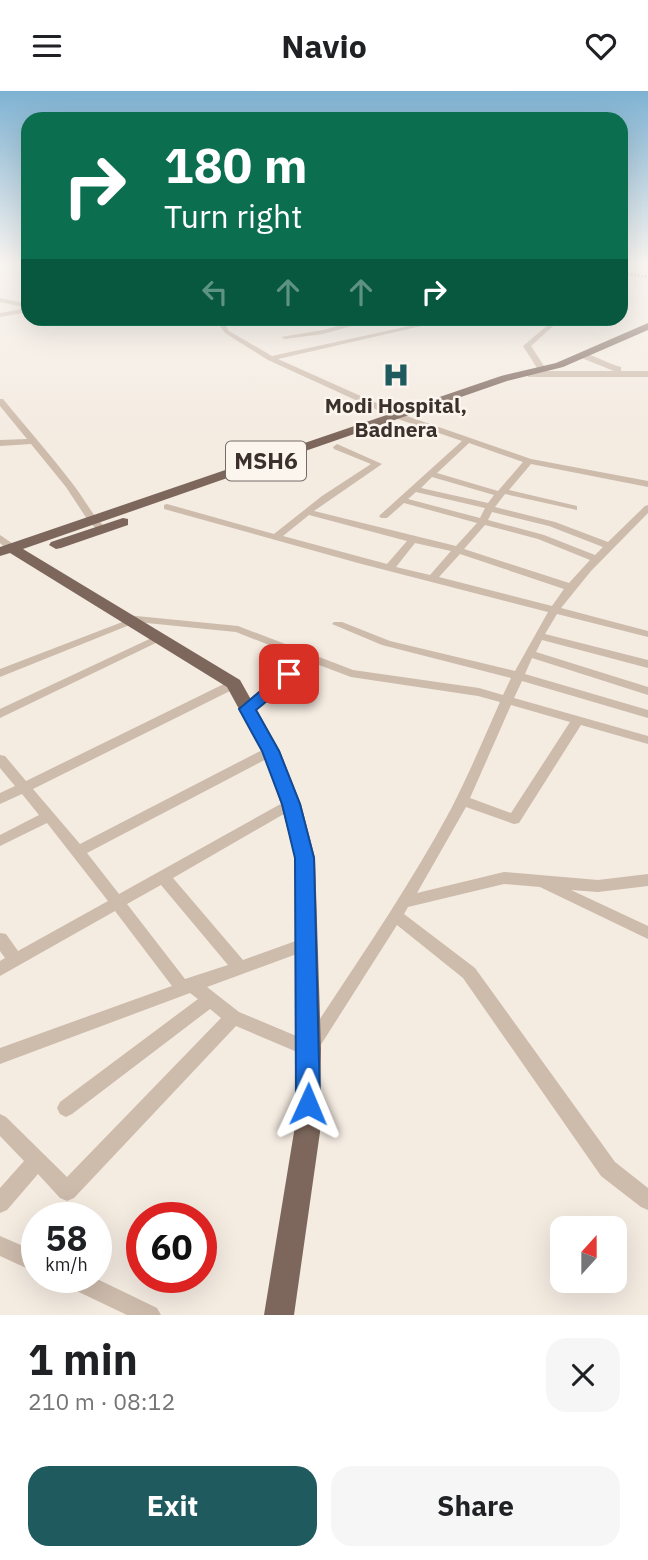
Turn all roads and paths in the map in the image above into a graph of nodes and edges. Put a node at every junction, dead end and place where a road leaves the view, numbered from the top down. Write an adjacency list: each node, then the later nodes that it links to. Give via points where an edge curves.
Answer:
1 (223, 326): 8 (street, via 227,333)
2 (340, 326): 6 (street)
3 (412, 326): 8 (street)
4 (550, 326): 10 (street, via 527,346)
5 (645, 327): 7 (main road, MSH6)
6 (285, 337)
7 (582, 355): 10 (main road, MSH6); 11 (street)
8 (271, 358): 15 (street)
9 (648, 368): 11 (street)
10 (542, 369): 13 (main road, MSH6)
11 (609, 371): 12 (street); 13 (street)
12 (648, 374)
13 (525, 375): 15 (main road, MSH6); 17 (main road, MSH6, via 520,382)
14 (0, 401): 18 (street)
15 (398, 415): 17 (street); 36 (main road, MSH6)
16 (0, 420): 18 (street)
17 (414, 421): 19 (street); 22 (main road, MSH6)
18 (22, 429): 20 (street)
19 (468, 440): 23 (street); 24 (street)
20 (35, 441): 21 (street); 36 (street)
21 (0, 443)
22 (337, 447): 29 (main road, MSH6); 33 (street, via 378,464)
23 (529, 461): 25 (street); 27 (street)
24 (430, 474): 26 (street); 27 (street)
25 (648, 484)
26 (414, 489): 28 (street); 30 (street)
27 (501, 493): 30 (street); 32 (street)
28 (402, 500): 34 (street); 35 (street)
29 (167, 507): 36 (main road, MSH6); 37 (street)
30 (489, 507): 35 (street); 39 (street)
31 (648, 507): 39 (street)
32 (574, 508)
33 (307, 512): 37 (street); 38 (street)
34 (384, 516)
35 (482, 523): 40 (street); 42 (street, via 541,537)
36 (97, 524): 41 (main road, MSH6)
37 (276, 537): 43 (street)
38 (413, 540): 40 (street); 43 (street)
39 (610, 546): 42 (street)
40 (458, 550): 44 (street); 45 (street)
41 (7, 552): 47 (main road, MSH6)
42 (597, 559): 45 (street)
43 (389, 568): 44 (street)
44 (432, 579): 46 (street)
45 (573, 588): 46 (street)
46 (555, 609): 49 (street); 50 (street)
47 (129, 620): 51 (main road, MSH6); 53 (street, via 238,629); 55 (street)
48 (338, 624): 56 (street, via 386,643)
49 (648, 634)
50 (541, 636): 52 (street); 54 (street)
51 (158, 638): 57 (main road, MSH6); 61 (street)
52 (531, 654): 56 (street); 58 (street)
53 (310, 657): 59 (street, via 361,675 466,689); 60 (street)
54 (648, 664)
55 (0, 673)
56 (519, 676): 59 (street); 62 (street)
57 (234, 684): 60 (main road); 67 (street)
58 (648, 691)
59 (508, 701): 63 (street); 69 (street)
60 (247, 709): 65 (main road)
61 (0, 714)
62 (648, 714)
63 (578, 720): 64 (street); 69 (street, via 514,819)
64 (648, 740)
65 (271, 751): 70 (main road); 73 (street)
66 (0, 759): 67 (street)
67 (25, 788): 68 (street); 71 (street)
68 (0, 799)
69 (462, 800): 78 (street)
70 (291, 804): 74 (street); 81 (main road, via 305,858)
71 (49, 816): 72 (street); 73 (street)
72 (0, 841)
73 (78, 851): 77 (street)
74 (163, 877): 77 (street); 83 (street)
75 (648, 880): 76 (street, via 598,886)
76 (539, 881): 78 (street, via 504,878); 79 (street)
77 (117, 903): 82 (street); 85 (street)
78 (400, 909): 88 (street); 93 (street, via 470,973 608,1169)
79 (648, 933)
80 (0, 939): 82 (street)
81 (307, 943): 83 (street); 88 (main road)
82 (15, 960): 84 (street)
83 (239, 966): 85 (street)
84 (0, 969)
85 (187, 986): 86 (street); 89 (street)
86 (211, 999): 87 (street); 90 (street)
87 (233, 1017): 88 (street); 92 (street, via 67,1191)
88 (309, 1049): 99 (main road, via 307,1132)
89 (0, 1056)
90 (66, 1108)
91 (0, 1123): 92 (street)
92 (36, 1162): 94 (street)
93 (648, 1200)
94 (0, 1203)
95 (0, 1246): 96 (street)
96 (21, 1256)
97 (103, 1293): 98 (street)
98 (150, 1315)
99 (279, 1315)

